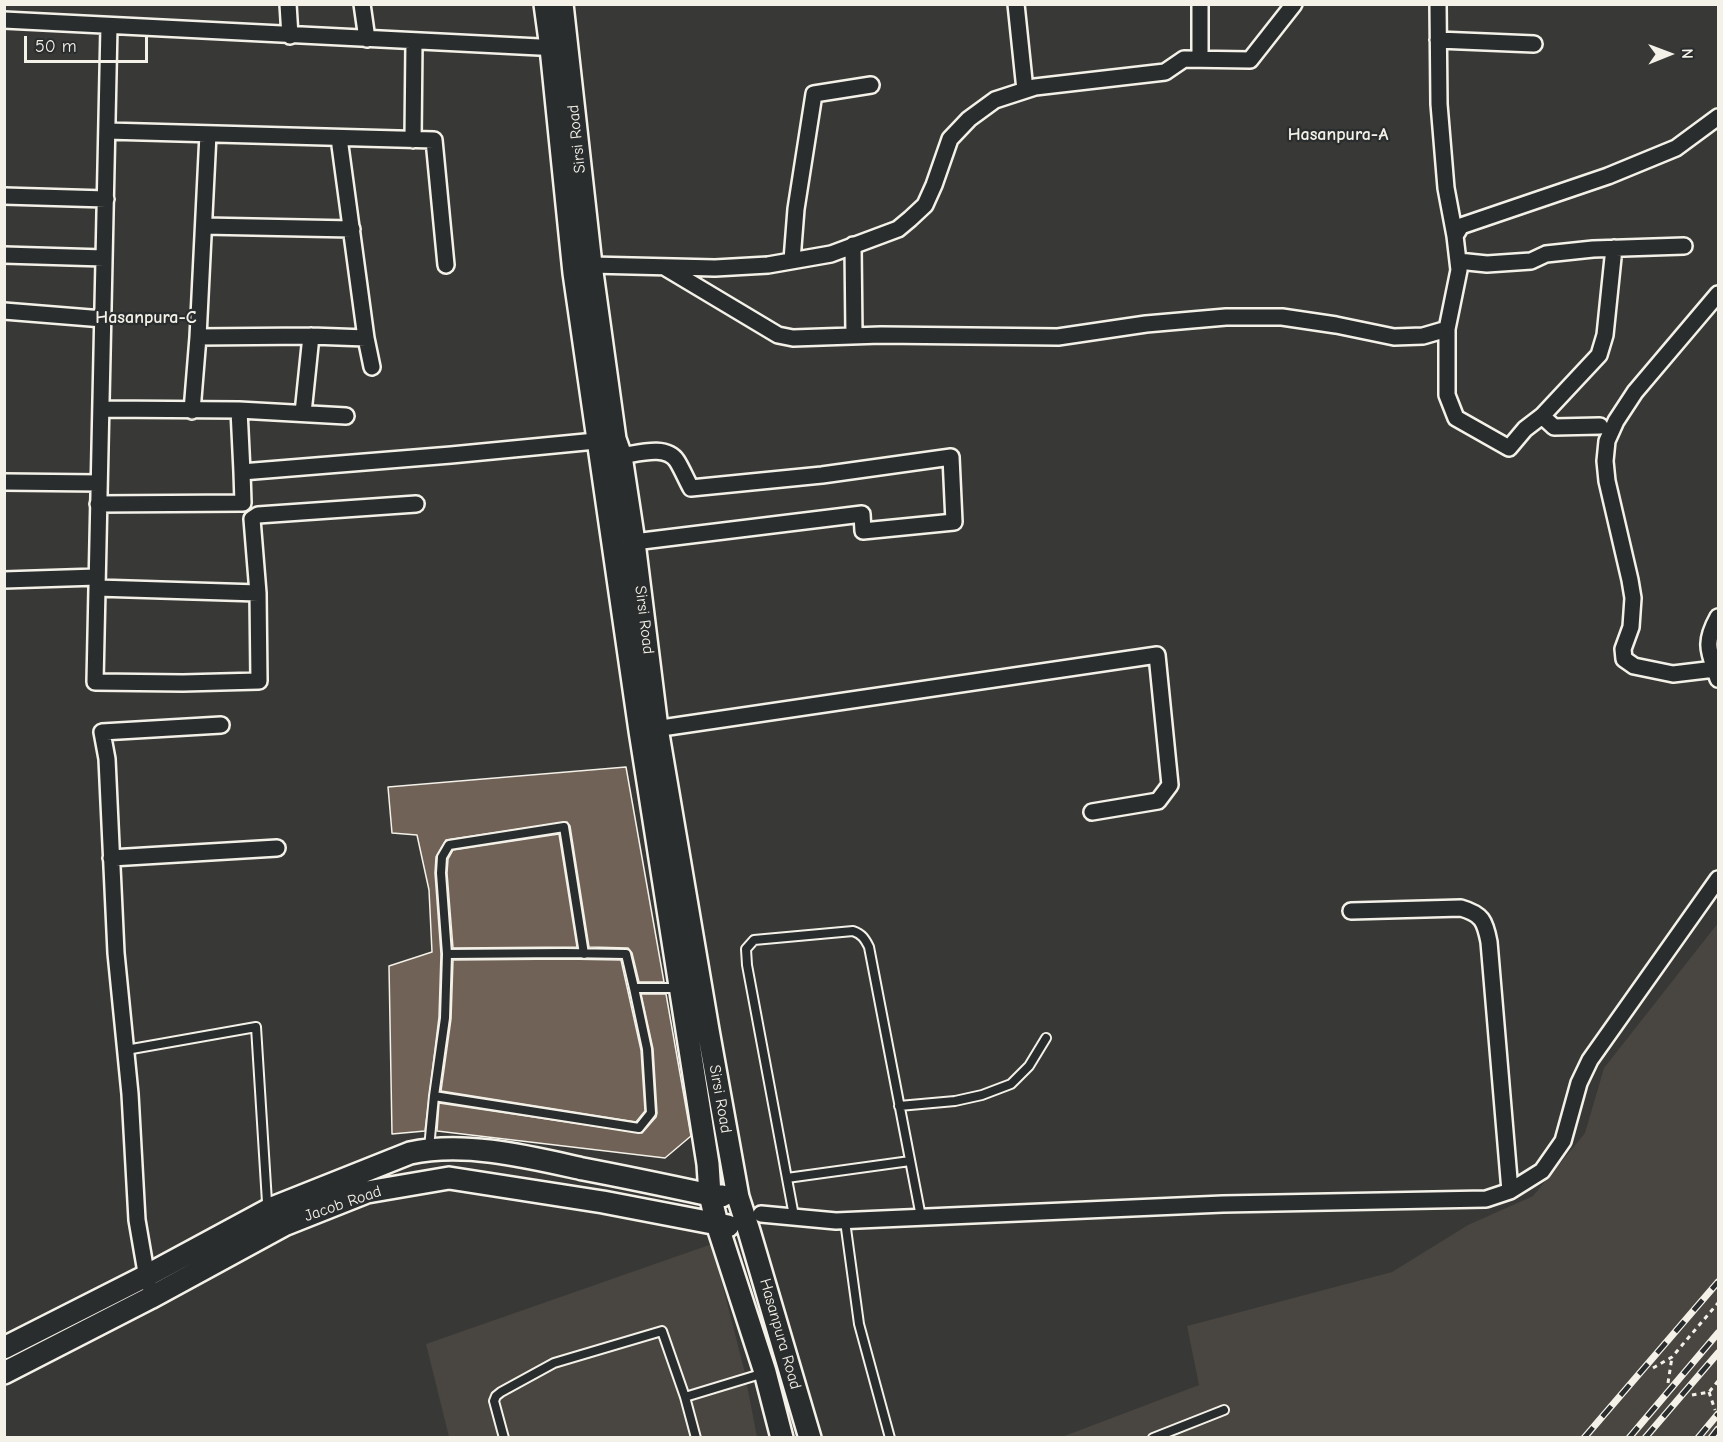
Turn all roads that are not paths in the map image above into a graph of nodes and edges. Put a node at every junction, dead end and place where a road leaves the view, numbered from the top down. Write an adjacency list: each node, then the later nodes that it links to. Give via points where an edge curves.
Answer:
1 (288, 4): 11 (street)
2 (362, 4): 12 (street)
3 (545, 4): 16 (street, Sirsi Road)
4 (562, 4): 16 (street, Sirsi Road)
5 (1016, 4): 19 (street)
6 (1200, 4): 17 (street)
7 (1294, 4): 17 (street, via 1250,60)
8 (1438, 4): 13 (street)
9 (4, 20): 10 (street)
10 (109, 26): 11 (street); 21 (street)
11 (290, 36): 12 (street)
12 (367, 39): 14 (street)
13 (1438, 40): 15 (street); 29 (street, via 1438,104)
14 (414, 42): 16 (street); 24 (street)
15 (1534, 44)
16 (559, 48): 38 (street, Sirsi Road); 56 (street, Sirsi Road, via 574,273)
17 (1200, 59): 19 (street, via 1184,59 1165,72)
18 (871, 85): 35 (street, via 814,94)
19 (1025, 90): 30 (street, via 995,100 950,139 925,205 910,219 898,229)
20 (1719, 117): 29 (street, via 1676,148 1608,176 1461,226)
21 (107, 131): 22 (street); 26 (street)
22 (208, 134): 23 (street); 27 (street)
23 (339, 138): 24 (street); 28 (street)
24 (413, 140): 37 (street, via 434,140)
25 (4, 196): 26 (street)
26 (106, 199): 34 (street)
27 (204, 226): 28 (street); 46 (street)
28 (352, 229): 47 (street)
29 (1455, 236): 36 (street)
30 (853, 245): 35 (street, via 831,254); 45 (street)
31 (1684, 246): 32 (street)
32 (1614, 248): 36 (street, via 1546,254 1531,261); 54 (street, via 1605,335 1599,355)
33 (4, 255): 34 (street)
34 (104, 258): 42 (street)
35 (792, 260): 39 (street, via 715,268)
36 (1458, 261): 43 (street)
37 (446, 265)
38 (591, 265): 39 (street); 56 (street, Sirsi Road)
39 (664, 266): 45 (street, via 778,335)
40 (1719, 294): 69 (street, via 1635,392 1607,441 1605,461 1633,598 1624,659 1634,666 1673,674)
41 (4, 311): 42 (street)
42 (103, 319): 49 (street)
43 (1447, 329): 45 (street, via 1423,336 1394,337 1282,317 1237,317 1146,324 1058,337); 54 (street, via 1447,395 1456,418 1509,448)
44 (311, 336): 46 (street); 47 (street); 52 (street)
45 (854, 336)
46 (198, 337): 51 (street)
47 (366, 338): 48 (street)
48 (372, 367)
49 (101, 409): 51 (street); 59 (street)
50 (239, 410): 51 (street); 52 (street); 57 (street)
51 (192, 411)
52 (303, 413): 53 (street)
53 (346, 416)
54 (1542, 416): 55 (street, via 1554,427)
55 (1600, 426)
56 (612, 445): 57 (street); 64 (street, Sirsi Road); 64 (street, via 670,454 690,488 951,457 954,522 863,531 862,514); 71 (street, Sirsi Road)
57 (242, 472): 60 (street)
58 (4, 482): 59 (street)
59 (99, 483): 61 (street)
60 (243, 503): 61 (street); 63 (street)
61 (98, 504): 66 (street)
62 (416, 504): 63 (street, via 258,515)
63 (252, 519): 67 (street)
64 (634, 542): 71 (street, Sirsi Road)
65 (4, 580): 66 (street)
66 (97, 583): 67 (street); 67 (street, via 95,682 259,681)
67 (258, 593)
68 (1719, 616): 69 (street, via 1710,632 1709,649)
69 (1717, 674)
70 (221, 725): 74 (street, via 102,732 107,759)
71 (649, 730): 72 (street, via 1157,655 1170,785 1158,801); 80 (street, Sirsi Road); 90 (street, Sirsi Road)
72 (1092, 812)
73 (277, 848): 74 (street)
74 (111, 858): 82 (street)
75 (1719, 879): 88 (street, via 1590,1060 1579,1083 1563,1141 1542,1171)
76 (1351, 911): 88 (street, via 1461,908 1482,919 1488,942)
77 (447, 954): 78 (lane); 78 (lane, via 441,873 442,857 449,845 564,827); 83 (lane, via 445,1018)
78 (584, 954): 79 (lane, via 626,954)
79 (634, 988): 80 (lane); 83 (lane, via 647,1049 651,1113 639,1128)
80 (681, 988): 89 (street, Sirsi Road)
81 (1046, 1038): 84 (lane, via 1029,1066 1011,1084 955,1101)
82 (126, 1050): 91 (lane, via 256,1027 267,1202); 97 (street, via 137,1220)
83 (434, 1096): 85 (lane)
84 (899, 1106): 86 (lane); 87 (lane, via 869,947 864,938 853,931 754,940 746,949 747,965)
85 (429, 1149): 89 (street, Jacob Road, via 538,1160); 91 (street, Jacob Road, via 410,1154)
86 (910, 1161): 87 (lane); 93 (lane)
87 (787, 1178): 92 (lane)
88 (1510, 1191): 93 (street, via 1486,1199 1222,1204)
89 (710, 1195): 90 (street, Jacob Road); 96 (street, Sirsi Road)
90 (738, 1197): 95 (street, Sirsi Road)
91 (278, 1216): 96 (street, Jacob Road, via 367,1192 449,1178); 97 (street, Jacob Road); 98 (street, Jacob Road)
92 (794, 1216): 94 (street); 95 (street)
93 (921, 1217): 94 (street)
94 (846, 1221): 108 (lane, via 860,1324)
95 (755, 1222): 96 (street, Jacob Road); 107 (street, Hasanpura Road)
96 (717, 1224): 100 (street, Sirsi Road)
97 (146, 1276): 98 (street); 99 (street, Jacob Road)
98 (150, 1298): 101 (street, Jacob Road)
99 (4, 1348)
100 (765, 1372): 102 (lane); 106 (street, Sirsi Road)
101 (4, 1373)
102 (685, 1397): 104 (lane, via 662,1331 560,1361 501,1392 494,1401); 105 (lane)
103 (1224, 1410): 109 (lane)
104 (504, 1437)
105 (696, 1437)
106 (782, 1437)
107 (810, 1437)
108 (890, 1437)
109 (1153, 1437)

